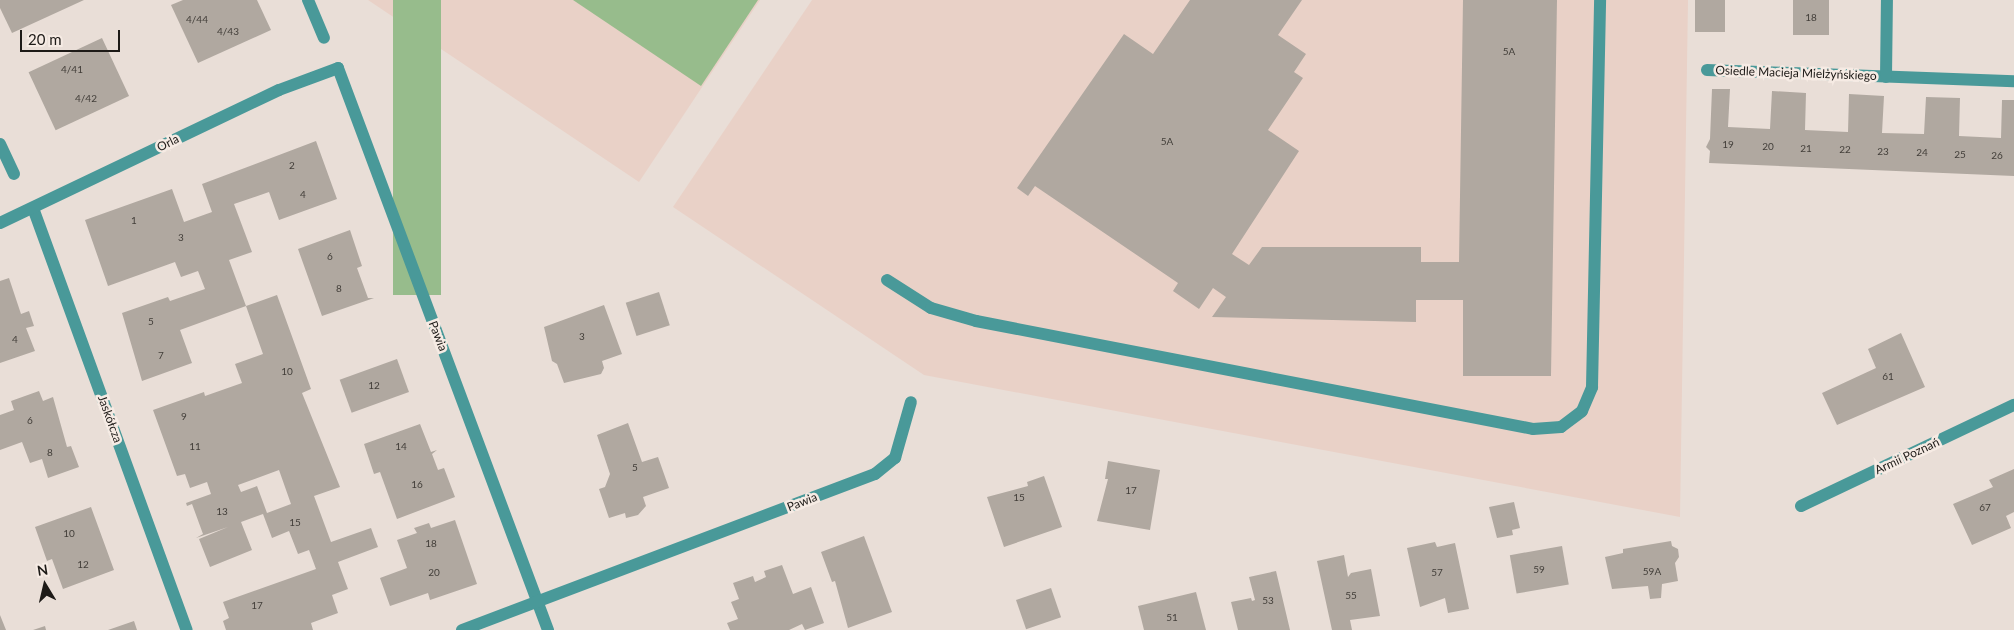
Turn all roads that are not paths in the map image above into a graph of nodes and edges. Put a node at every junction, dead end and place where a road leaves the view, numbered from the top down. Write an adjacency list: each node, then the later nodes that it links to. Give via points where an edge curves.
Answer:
1 (308, 0): 4 (street)
2 (1600, 0): 13 (street, via 1592,387 1582,411 1561,427 1532,429 976,321 931,308)
3 (1887, 0): 7 (street, Osiedle Macieja Mielżyńskiego)
4 (324, 38)
5 (338, 68): 11 (street, Orla, via 279,90); 17 (street, Pawia)
6 (1707, 70): 7 (street, Osiedle Macieja Mielżyńskiego)
7 (1886, 77): 8 (street, Osiedle Macieja Mielżyńskiego)
8 (2014, 81)
9 (0, 144): 10 (street)
10 (14, 174)
11 (33, 208): 12 (street, Orla); 18 (street, Jaskółcza)
12 (0, 223)
13 (887, 280)
14 (911, 402): 17 (street, Pawia, via 895,458 875,474)
15 (2014, 406): 16 (street, Armii Poznań)
16 (1801, 506)
17 (538, 603): 19 (street); 20 (street, Pawia)
18 (187, 630)
19 (462, 630)
20 (548, 630)

